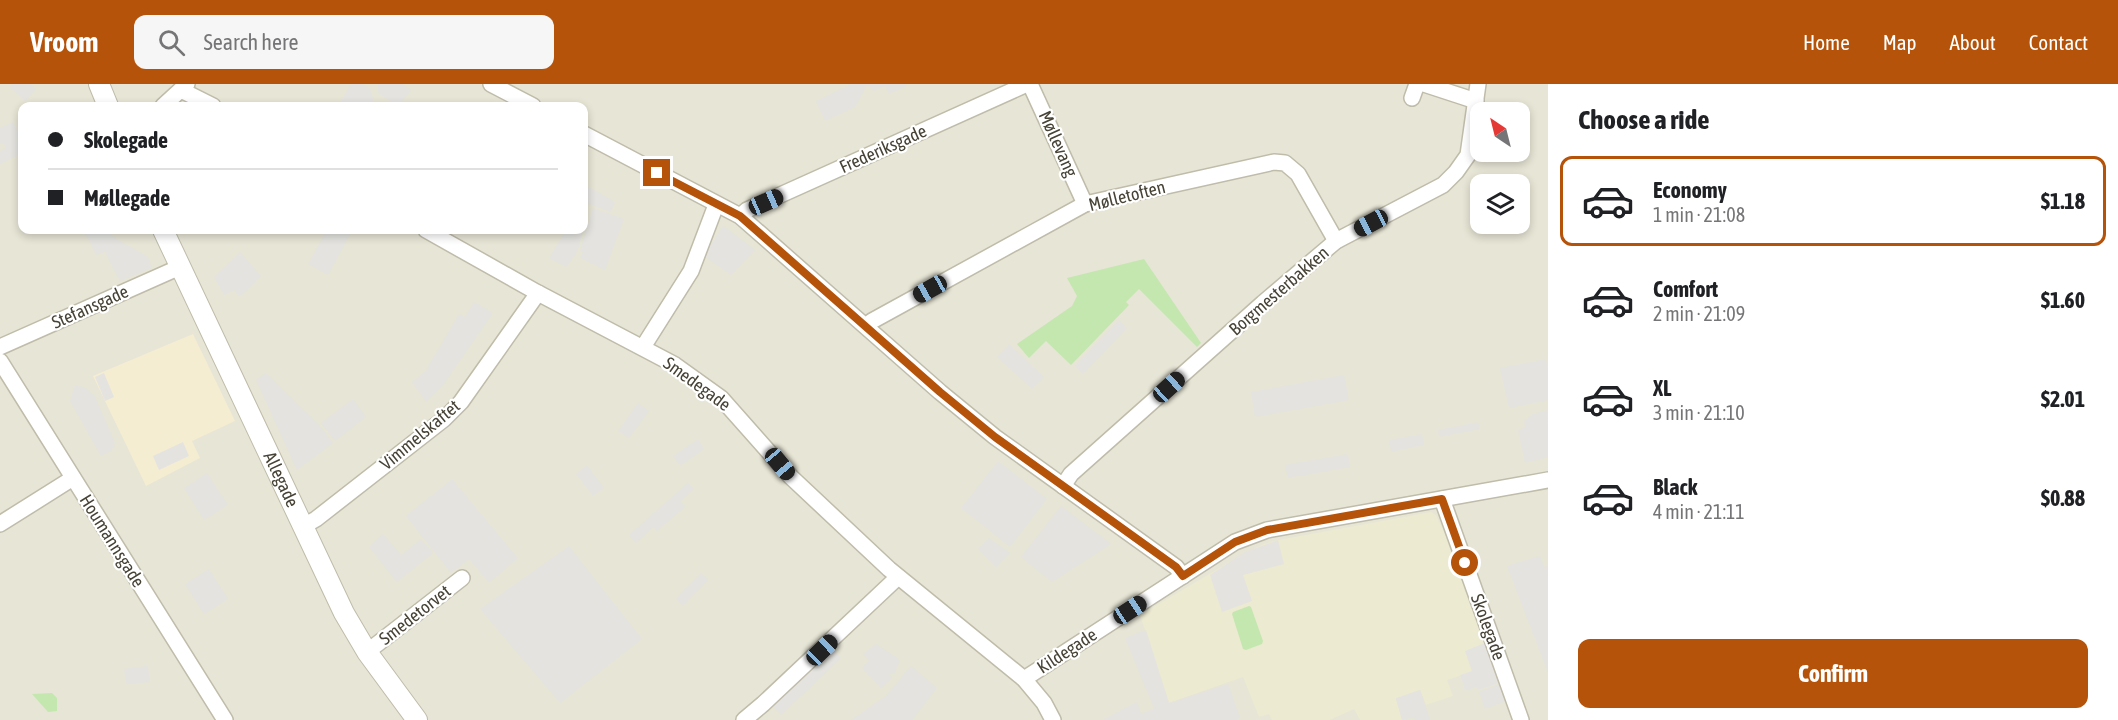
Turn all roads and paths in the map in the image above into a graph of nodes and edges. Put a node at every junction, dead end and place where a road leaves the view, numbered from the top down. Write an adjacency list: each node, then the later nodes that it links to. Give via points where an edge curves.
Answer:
1 (99, 84): 9 (street)
2 (491, 84): 12 (street)
3 (1029, 84): 7 (street, Frederiksgade); 14 (street, Møllevang)
4 (1424, 84): 8 (street)
5 (1478, 84): 8 (street, Borgmesterbakken)
6 (184, 87): 10 (street); 11 (street)
7 (1003, 89): 16 (street, Frederiksgade)
8 (1476, 101): 19 (street, Borgmesterbakken, via 1468,155 1456,172 1443,185)
9 (106, 102)
10 (168, 102)
11 (207, 102)
12 (525, 102)
13 (588, 136): 15 (street)
14 (1085, 204): 19 (street, Mølletoften, via 1285,163 1298,174); 22 (street, Mølletoften)
15 (716, 205): 16 (street); 24 (street, via 691,272)
16 (740, 216): 22 (street)
17 (165, 234): 20 (street, Allegade)
18 (433, 234): 21 (street, Smedegade)
19 (1336, 241): 28 (street, Borgmesterbakken, via 1071,474)
20 (180, 267): 23 (street, Stefansgade); 31 (street, Allegade)
21 (538, 293): 24 (street, Smedegade); 31 (street, Vimmelskaftet, via 461,402 444,419)
22 (866, 326): 28 (street, via 995,437)
23 (0, 347)
24 (643, 347): 33 (street, Smedegade, via 721,398 791,477)
25 (0, 361): 26 (street, Houmannsgade)
26 (73, 478): 30 (street); 37 (street, Houmannsgade)
27 (1548, 480): 29 (street, Kildegade)
28 (1063, 486): 32 (street)
29 (1442, 499): 32 (street, Kildegade, via 1267,530 1235,542); 41 (street, Skolegade)
30 (0, 524)
31 (302, 527): 35 (street, Allegade)
32 (1183, 576): 36 (street, Kildegade)
33 (898, 577): 36 (street, Smedegade); 39 (street)
34 (462, 578): 35 (street, Smedetorvet)
35 (367, 652): 38 (street, Allegade)
36 (1024, 679): 40 (street, Smedegade)
37 (225, 720)
38 (417, 720)
39 (744, 720)
40 (1053, 720)
41 (1521, 720)

